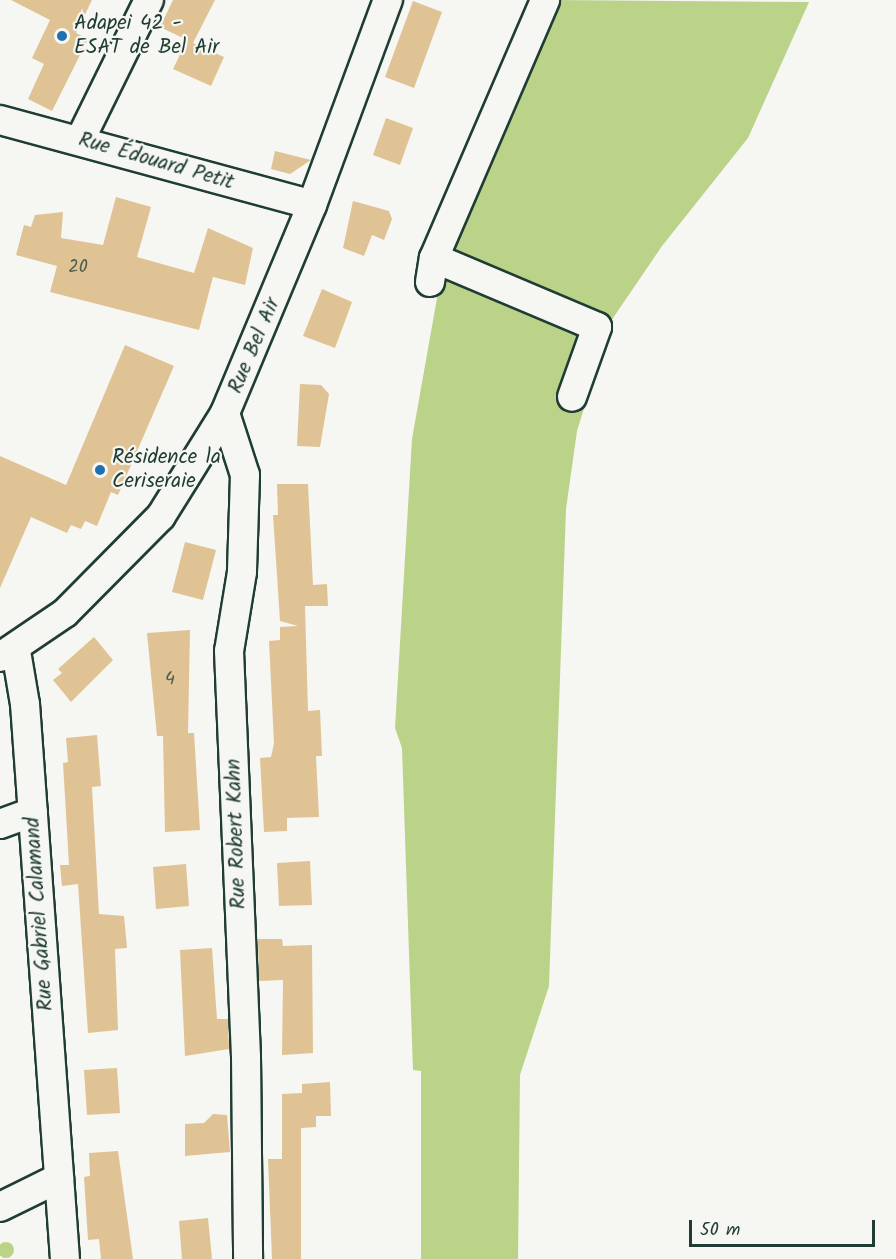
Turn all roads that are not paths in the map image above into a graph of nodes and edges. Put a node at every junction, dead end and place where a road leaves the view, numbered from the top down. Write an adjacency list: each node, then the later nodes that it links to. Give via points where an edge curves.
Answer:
1 (149, 0): 5 (street)
2 (388, 0): 6 (street, Rue Bel Air)
3 (545, 0): 7 (street, via 432,270 597,327)
4 (0, 120): 5 (street, Rue Édouard Petit)
5 (80, 140): 6 (street, Rue Édouard Petit)
6 (312, 205): 8 (street, Rue Bel Air)
7 (573, 397)
8 (225, 413): 9 (street, Rue Bel Air, via 161,516 65,614); 15 (street, Rue Robert Kahn, via 245,476 242,572 229,651 246,1057)
9 (17, 648): 10 (street, Rue Gabriel Calamand)
10 (33, 812): 11 (street); 12 (street, Rue Gabriel Calamand)
11 (0, 824)
12 (59, 1178): 13 (street); 14 (street, Rue Gabriel Calamand)
13 (0, 1207)
14 (65, 1259)
15 (248, 1259)

